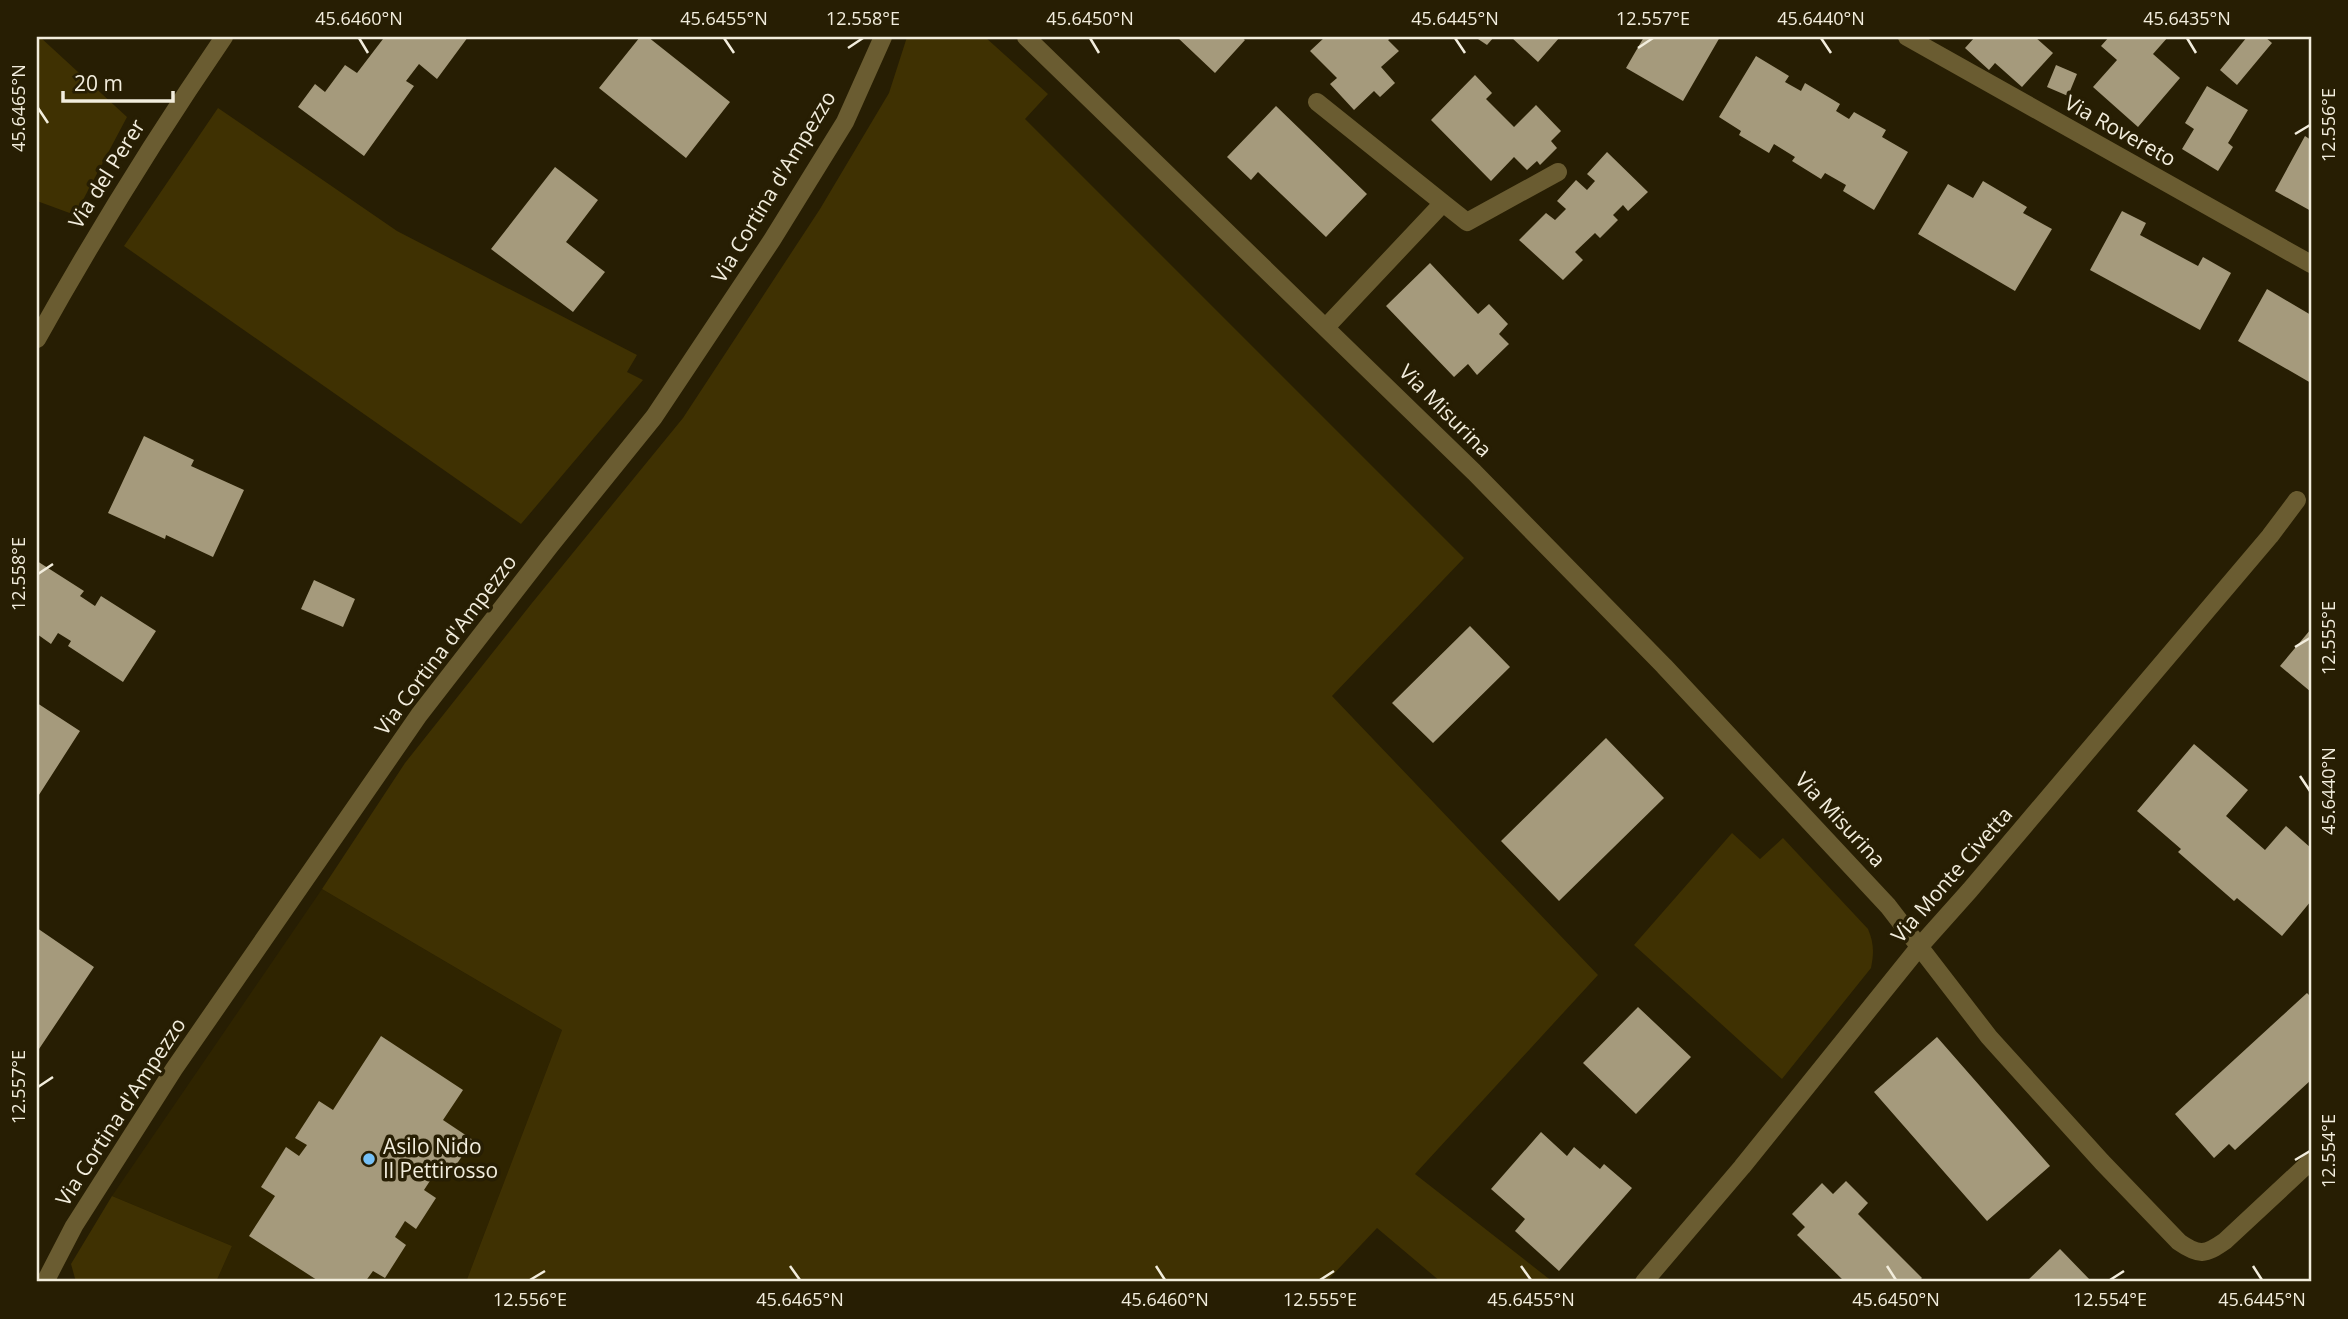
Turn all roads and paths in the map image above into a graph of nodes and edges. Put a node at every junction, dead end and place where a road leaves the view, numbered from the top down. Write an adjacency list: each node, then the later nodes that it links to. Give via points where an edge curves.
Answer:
1 (224, 37): 10 (street, Via del Perer, via 163,126)
2 (883, 37): 14 (street, Via Cortina d'Ampezzo, via 845,122 654,417 419,715 174,1069 74,1226)
3 (1026, 37): 9 (street, Via Misurina)
4 (1907, 37): 8 (street, Via Rovereto)
5 (1317, 102): 7 (street)
6 (1558, 172): 7 (street, via 1467,222)
7 (1443, 203): 9 (street)
8 (2311, 264)
9 (1326, 326): 12 (street, Via Misurina, via 1664,666)
10 (37, 339)
11 (2297, 500): 12 (street, Via Monte Civetta)
12 (1920, 946): 13 (street, Via Misurina, via 1989,1037 2156,1219 2193,1252 2209,1252 2225,1241); 15 (street, Via Monte Civetta)
13 (2311, 1161)
14 (44, 1282)
15 (1644, 1282)

